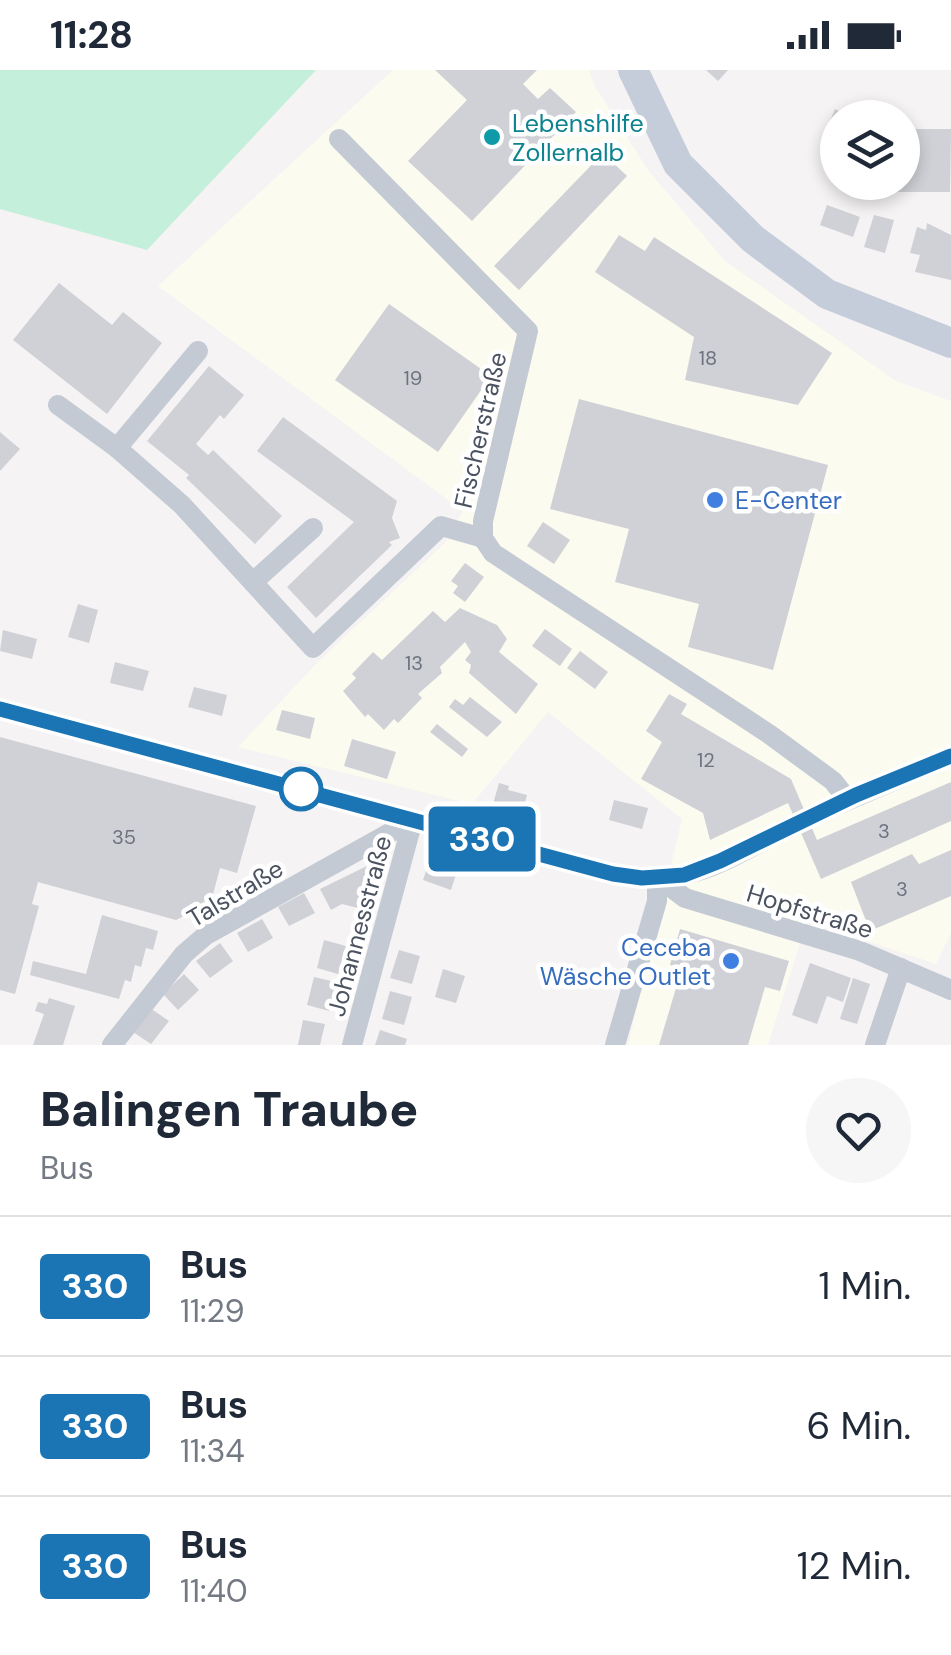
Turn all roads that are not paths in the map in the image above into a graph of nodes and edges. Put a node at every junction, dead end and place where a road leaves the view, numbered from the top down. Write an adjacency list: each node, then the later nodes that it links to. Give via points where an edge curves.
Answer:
1 (633, 70): 3 (main road, via 678,164 753,239 827,294)
2 (339, 139): 8 (street, Fischerstraße, via 528,332)
3 (951, 343)
4 (198, 351): 6 (street)
5 (58, 406): 6 (street)
6 (117, 448): 9 (street)
7 (313, 528): 9 (street)
8 (482, 538): 9 (street, via 441,526 313,648); 12 (street, Fischerstraße, via 493,553 798,754)
9 (253, 582)
10 (0, 709): 13 (street)
11 (951, 756): 12 (street)
12 (847, 799): 14 (street, via 720,861)
13 (413, 820): 14 (street, via 613,874); 17 (street, Talstraße, via 206,935); 18 (street, Johannesstraße)
14 (657, 877): 15 (street, Hopfstraße, via 685,898); 19 (street, via 657,902)
15 (901, 968): 16 (street, Hopfstraße); 20 (street)
16 (951, 990)
17 (112, 1045)
18 (352, 1045)
19 (615, 1045)
20 (875, 1045)

